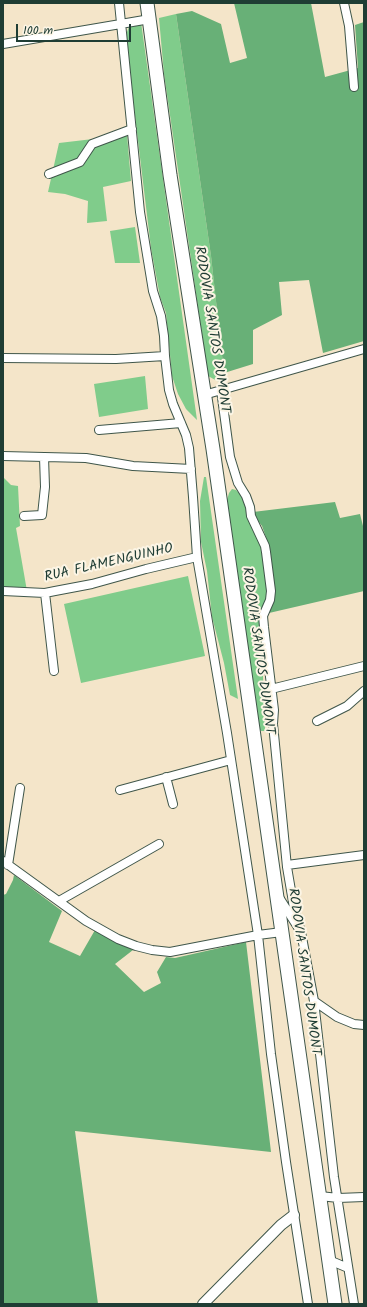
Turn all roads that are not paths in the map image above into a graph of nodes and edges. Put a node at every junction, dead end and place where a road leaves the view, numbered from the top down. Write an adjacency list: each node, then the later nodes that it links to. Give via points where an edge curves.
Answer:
1 (119, 3): 5 (street)
2 (147, 3): 4 (highway, RODOVIA SANTOS DUMONT)
3 (344, 3): 7 (street, via 349,26)
4 (150, 19): 5 (street); 14 (highway, RODOVIA SANTOS DUMONT, via 170,175)
5 (122, 23): 6 (street); 8 (street)
6 (3, 44)
7 (354, 87)
8 (132, 129): 9 (street, via 92,144 80,162); 11 (street, via 140,212 153,291 161,316)
9 (49, 174)
10 (364, 349): 13 (street)
11 (164, 356): 12 (street, via 116,359); 15 (street, via 169,390)
12 (3, 358)
13 (221, 390): 14 (street); 26 (street, via 230,457 238,483 246,496 251,516 265,546 271,591 263,616)
14 (204, 395): 38 (highway, RODOVIA SANTOS DUMONT)
15 (181, 423): 16 (street); 19 (street, via 186,435)
16 (99, 430)
17 (3, 456): 18 (street)
18 (44, 457): 19 (street, via 86,458 133,466); 20 (street, via 45,487 42,515)
19 (191, 469): 21 (street)
20 (24, 516)
21 (196, 557): 23 (street, RUA FLAMENGUINHO, via 92,584); 29 (street)
22 (3, 591): 23 (street, RUA FLAMENGUINHO)
23 (45, 593): 25 (street)
24 (364, 666): 26 (street)
25 (54, 671)
26 (271, 689): 37 (street)
27 (364, 691): 28 (street, via 347,706)
28 (317, 721)
29 (231, 760): 30 (street); 42 (street)
30 (166, 777): 32 (street); 33 (street)
31 (20, 788): 36 (street)
32 (120, 790)
33 (173, 804)
34 (159, 844): 39 (street)
35 (364, 855): 37 (street)
36 (6, 863): 39 (street)
37 (287, 865): 41 (street)
38 (276, 893): 40 (highway, RODOVIA SANTOS DUMONT); 41 (street)
39 (59, 902): 42 (street, via 118,939 152,950 185,950)
40 (282, 932): 42 (street); 45 (highway, RODOVIA SANTOS DUMONT)
41 (301, 932): 43 (street)
42 (258, 935): 48 (street, via 271,1054)
43 (314, 1001): 44 (street, via 337,1017); 47 (street)
44 (364, 1025)
45 (320, 1196): 47 (street); 49 (highway, RODOVIA SANTOS DUMONT)
46 (364, 1197): 47 (street)
47 (338, 1198): 50 (street)
48 (294, 1214): 51 (street); 52 (street)
49 (329, 1260): 50 (street); 53 (highway, RODOVIA SANTOS DUMONT)
50 (348, 1268): 54 (street)
51 (203, 1304)
52 (308, 1304)
53 (335, 1304)
54 (354, 1304)

